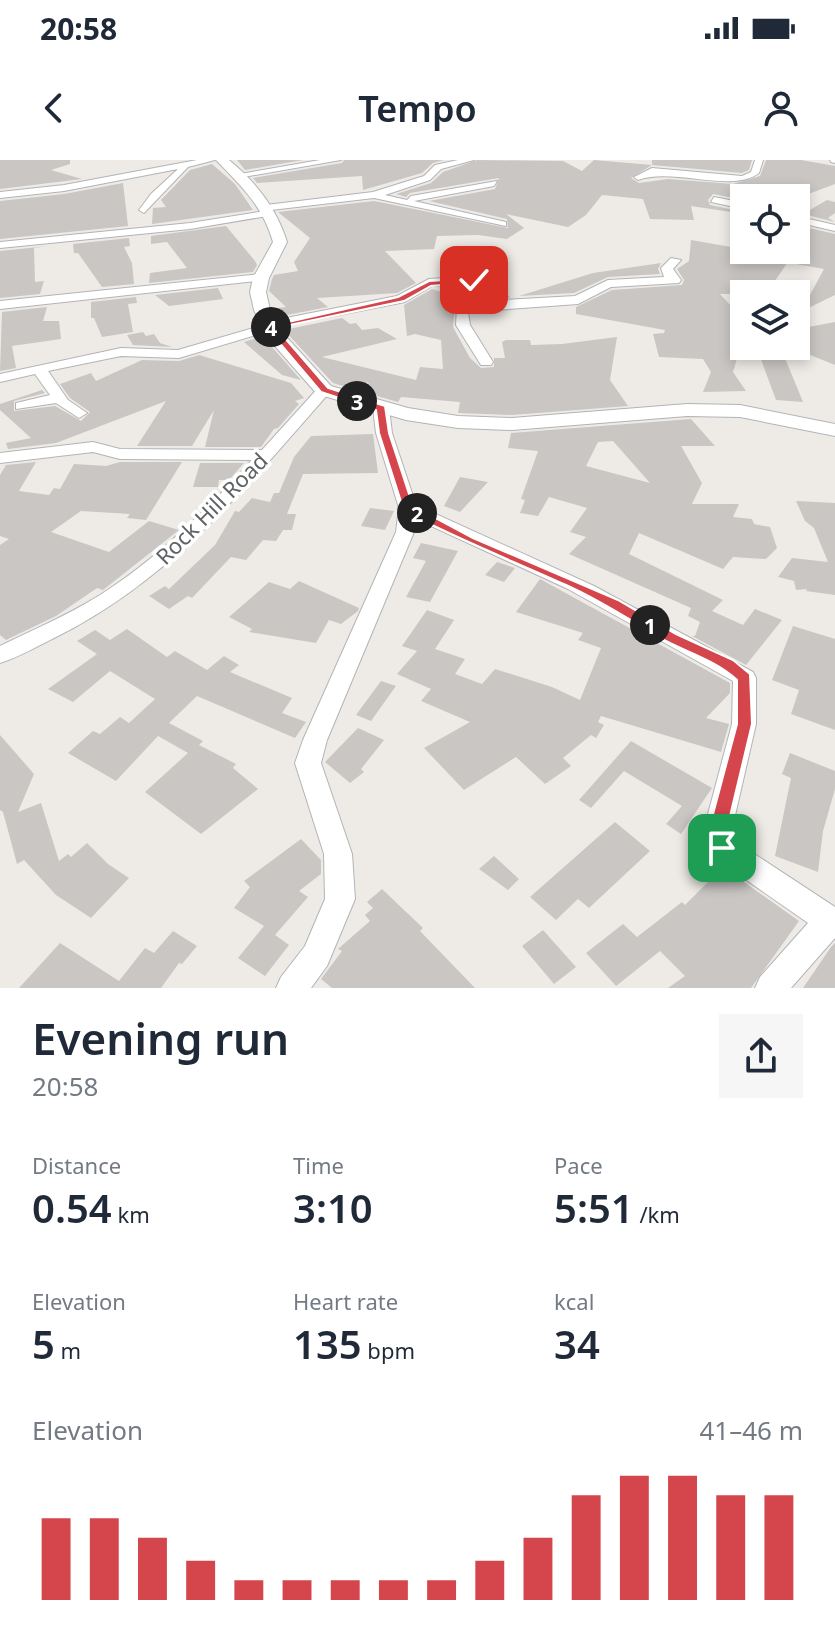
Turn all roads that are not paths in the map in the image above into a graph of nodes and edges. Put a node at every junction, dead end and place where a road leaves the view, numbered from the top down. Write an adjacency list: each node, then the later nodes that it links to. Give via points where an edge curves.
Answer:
1 (211, 160): 6 (street)
2 (222, 160): 7 (street)
3 (337, 160): 7 (street)
4 (470, 160): 11 (street, via 438,167 427,178)
5 (759, 160): 8 (street, via 755,173 743,179 652,171)
6 (184, 166): 10 (street); 15 (street)
7 (238, 175): 16 (street)
8 (638, 177)
9 (494, 183): 13 (street)
10 (0, 195)
11 (374, 195): 13 (street); 16 (street)
12 (714, 200): 14 (street)
13 (402, 201): 18 (street)
14 (730, 203)
15 (144, 210)
16 (267, 210): 20 (street, via 190,226); 22 (street, via 280,242)
17 (810, 222): 19 (street)
18 (502, 224)
19 (835, 228)
20 (0, 245)
21 (675, 260): 26 (street, via 667,268 675,280 619,282 578,300 461,310 463,325)
22 (261, 278): 24 (street); 25 (street, via 258,292)
23 (490, 279): 25 (street, via 429,283 401,299)
24 (0, 305)
25 (270, 327): 27 (street, via 179,354 121,352); 29 (street)
26 (486, 362)
27 (39, 369): 28 (street); 30 (street)
28 (0, 378)
29 (324, 390): 32 (street); 35 (street, Rock Hill Road)
30 (60, 398): 31 (street); 33 (street)
31 (21, 406)
32 (381, 408): 34 (street, via 458,422 512,424 687,410 740,411); 37 (street)
33 (79, 413)
34 (835, 430)
35 (264, 455): 36 (street, via 120,454 93,447); 38 (street, Rock Hill Road, via 156,565 117,594)
36 (0, 458)
37 (408, 508): 39 (street, via 614,603 727,663 745,678 744,724 717,833 722,848); 40 (street, via 405,532 308,763 338,854 340,899 316,956)
38 (0, 655)
39 (832, 923): 41 (street)
40 (292, 988)
41 (771, 988)

